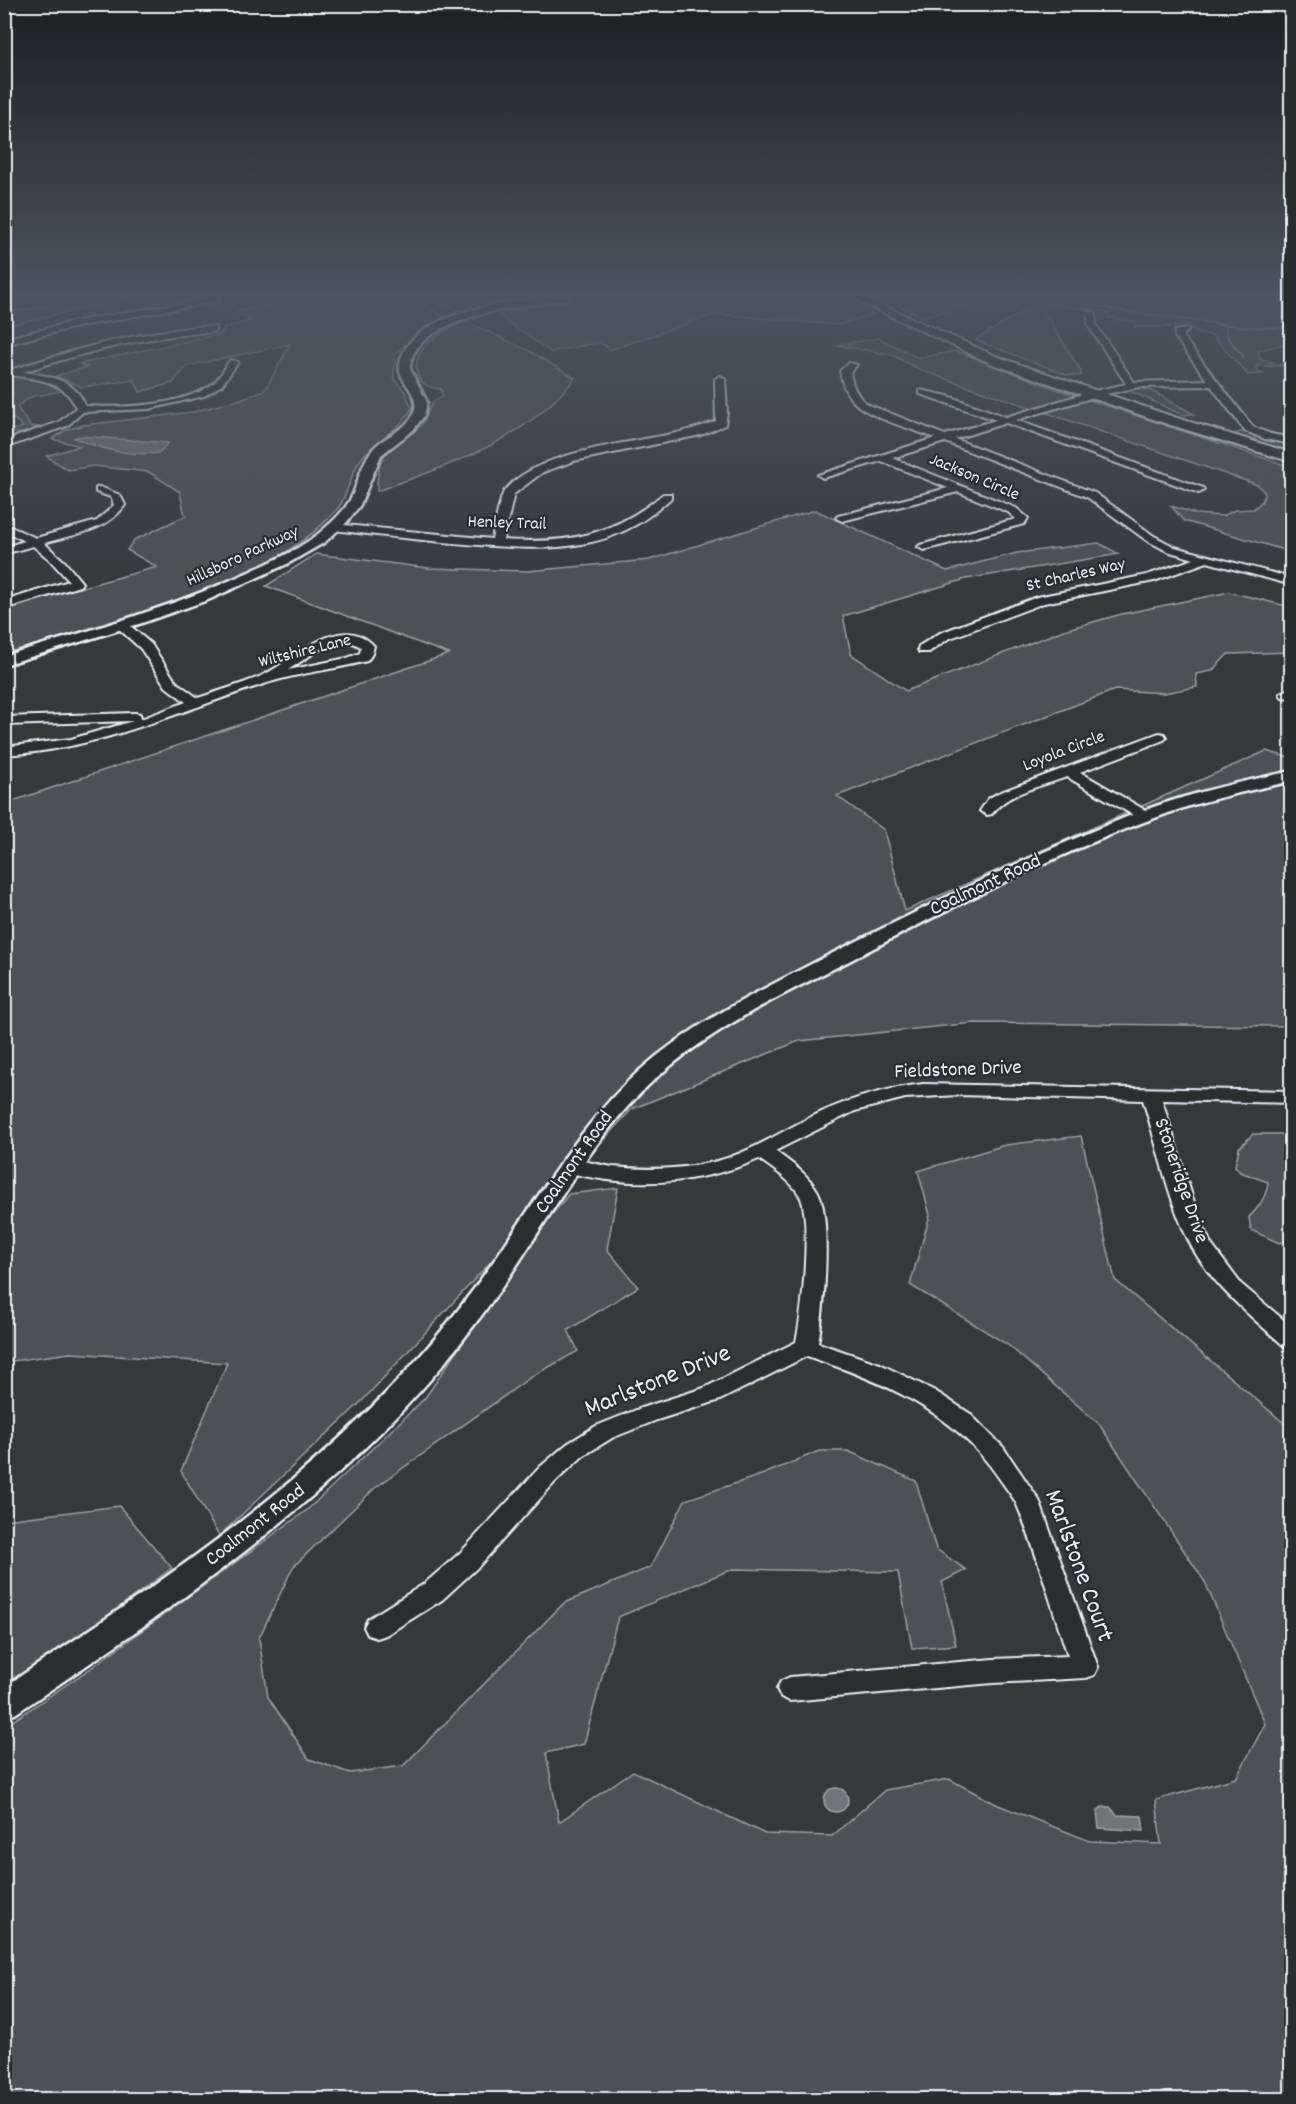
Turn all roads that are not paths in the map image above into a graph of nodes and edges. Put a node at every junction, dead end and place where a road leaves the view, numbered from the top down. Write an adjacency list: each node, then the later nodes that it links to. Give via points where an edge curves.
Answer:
1 (75, 395): 10 (street)
2 (195, 395): 10 (street, via 143,406)
3 (418, 395): 24 (street, Hillsboro Parkway, via 420,411 411,426 375,454 356,500)
4 (721, 395): 26 (street, via 721,423 697,433 583,455 539,470 509,493)
5 (851, 395): 12 (street, via 858,403)
6 (935, 395): 11 (street)
7 (1089, 395): 11 (street)
8 (1097, 395): 16 (main road)
9 (1223, 395): 13 (street, via 1249,429)
10 (81, 409): 14 (street, via 63,424)
11 (1008, 420): 12 (street); 20 (street)
12 (946, 438): 15 (street); 29 (street, via 1091,495 1150,538)
13 (1292, 441)
14 (4, 445)
15 (883, 458): 17 (street); 18 (street, Jackson Circle)
16 (1292, 458)
17 (823, 475)
18 (958, 489): 22 (street); 27 (street, Jackson Circle, via 1012,510 1022,519)
19 (100, 490): 25 (street, via 115,495 120,505 112,515 86,528)
20 (1198, 490)
21 (667, 496): 26 (street, Henley Trail, via 643,517 597,537 548,544)
22 (842, 518)
23 (4, 527): 25 (street)
24 (334, 527): 26 (street, Henley Trail); 32 (street, Hillsboro Parkway, via 307,549 248,578 198,600)
25 (37, 542): 28 (street); 31 (street, via 64,566 76,583)
26 (497, 543)
27 (924, 548)
28 (4, 551)
29 (1205, 559): 30 (street); 33 (street, St Charles Way, via 1150,578 1041,600 944,636)
30 (1292, 582)
31 (4, 605)
32 (122, 625): 34 (street, Hillsboro Parkway); 36 (street, via 144,645 171,686)
33 (924, 649)
34 (4, 661)
35 (266, 679): 36 (street, Wiltshire Lane, via 331,639 350,638 368,645 362,658 266,679)
36 (195, 702): 37 (street, Wiltshire Lane)
37 (167, 713): 38 (street, Wiltshire Lane, via 108,719); 40 (street, Wiltshire Lane, via 65,745)
38 (4, 721)
39 (1159, 737): 41 (street, Loyola Circle)
40 (4, 751)
41 (1068, 771): 43 (street, Loyola Circle, via 1003,796 993,801); 44 (street)
42 (1292, 776): 44 (street, Coalmont Road)
43 (987, 811)
44 (1145, 816): 48 (street, Coalmont Road, via 896,929 733,1015 648,1074 615,1106)
45 (1151, 1094): 46 (street, Fieldstone Drive); 47 (street, Fieldstone Drive, via 948,1090 889,1094 850,1107); 49 (street, Stoneridge Drive, via 1188,1215 1202,1247 1234,1289)
46 (1292, 1097)
47 (760, 1150): 48 (street, Fieldstone Drive, via 735,1162 689,1173 606,1174); 50 (street, via 793,1174 809,1194 815,1214 813,1314)
48 (570, 1166): 53 (street, Coalmont Road, via 452,1334 384,1414 341,1456 203,1569)
49 (1288, 1331)
50 (806, 1347): 51 (street, Marlstone Drive, via 712,1394 604,1432 575,1450 433,1592); 52 (street, Marlstone Court, via 872,1370 927,1397 961,1419 995,1453 1027,1500 1085,1667)
51 (377, 1627)
52 (790, 1689)
53 (4, 1704)

